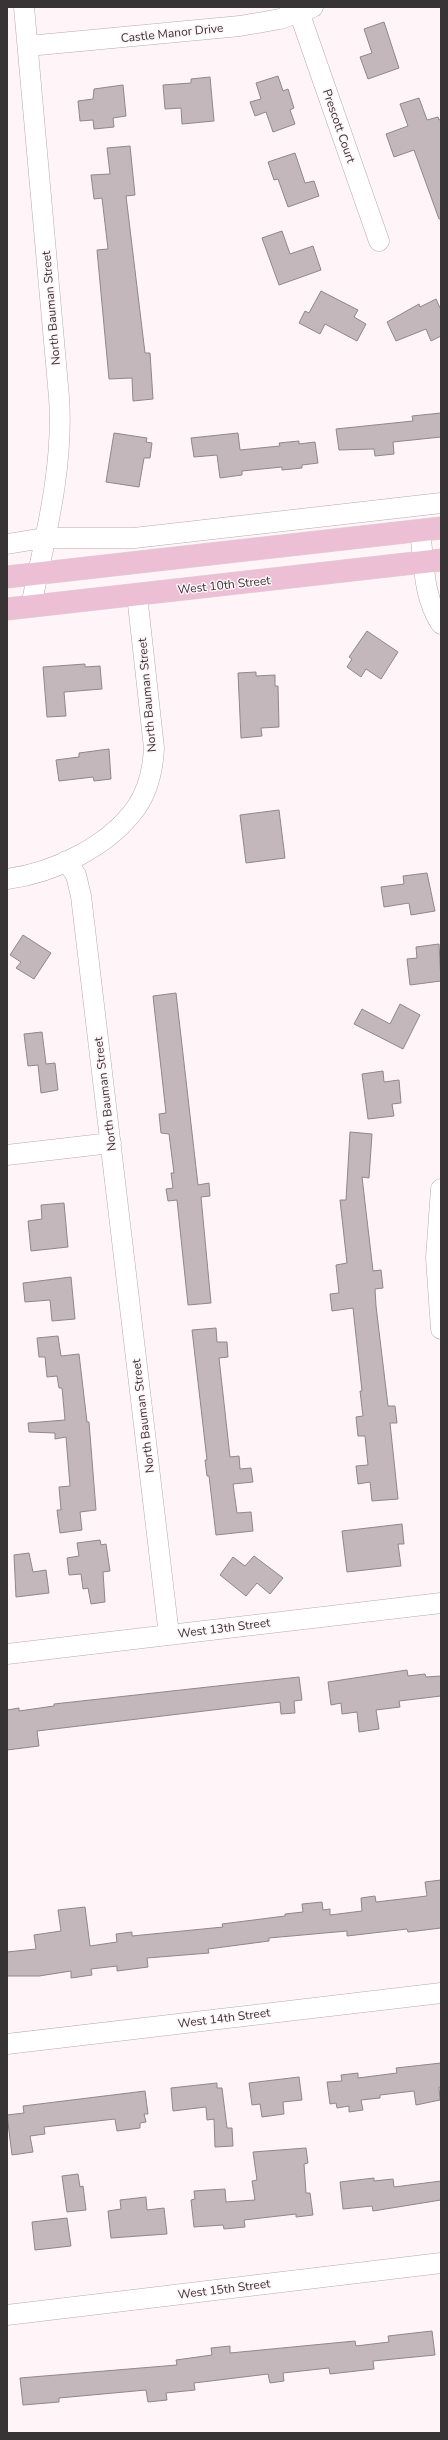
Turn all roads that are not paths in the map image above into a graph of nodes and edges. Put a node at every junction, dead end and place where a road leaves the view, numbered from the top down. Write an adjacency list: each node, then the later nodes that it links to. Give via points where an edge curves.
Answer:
1 (24, 7): 3 (street, North Bauman Street)
2 (306, 10): 3 (street, Castle Manor Drive, via 280,19 240,26); 4 (street, Prescott Court)
3 (28, 46): 7 (street, North Bauman Street, via 60,406 58,462)
4 (379, 241)
5 (441, 504): 7 (street, via 134,538)
6 (430, 529): 9 (street); 10 (main road)
7 (44, 538): 8 (street); 10 (street, North Bauman Street)
8 (7, 544)
9 (432, 561): 12 (main road, West 10th Street); 15 (street, via 429,599)
10 (38, 573): 11 (main road); 13 (street, North Bauman Street)
11 (7, 577)
12 (138, 595): 13 (main road, West 10th Street); 16 (street, North Bauman Street, via 154,748 150,778 137,807 128,818 92,848)
13 (31, 606): 14 (main road, West 10th Street)
14 (7, 609)
15 (441, 624)
16 (66, 861): 17 (street, via 24,877); 18 (street, North Bauman Street, via 76,874 80,888)
17 (7, 879)
18 (111, 1143): 19 (street); 24 (street, North Bauman Street)
19 (7, 1155)
20 (441, 1189): 21 (street)
21 (439, 1246): 22 (street)
22 (441, 1329)
23 (441, 1603): 24 (street, West 13th Street)
24 (169, 1636): 25 (street, West 13th Street)
25 (7, 1654)
26 (441, 1993): 27 (street, West 14th Street)
27 (7, 2044)
28 (441, 2263): 29 (street, West 15th Street)
29 (7, 2315)

